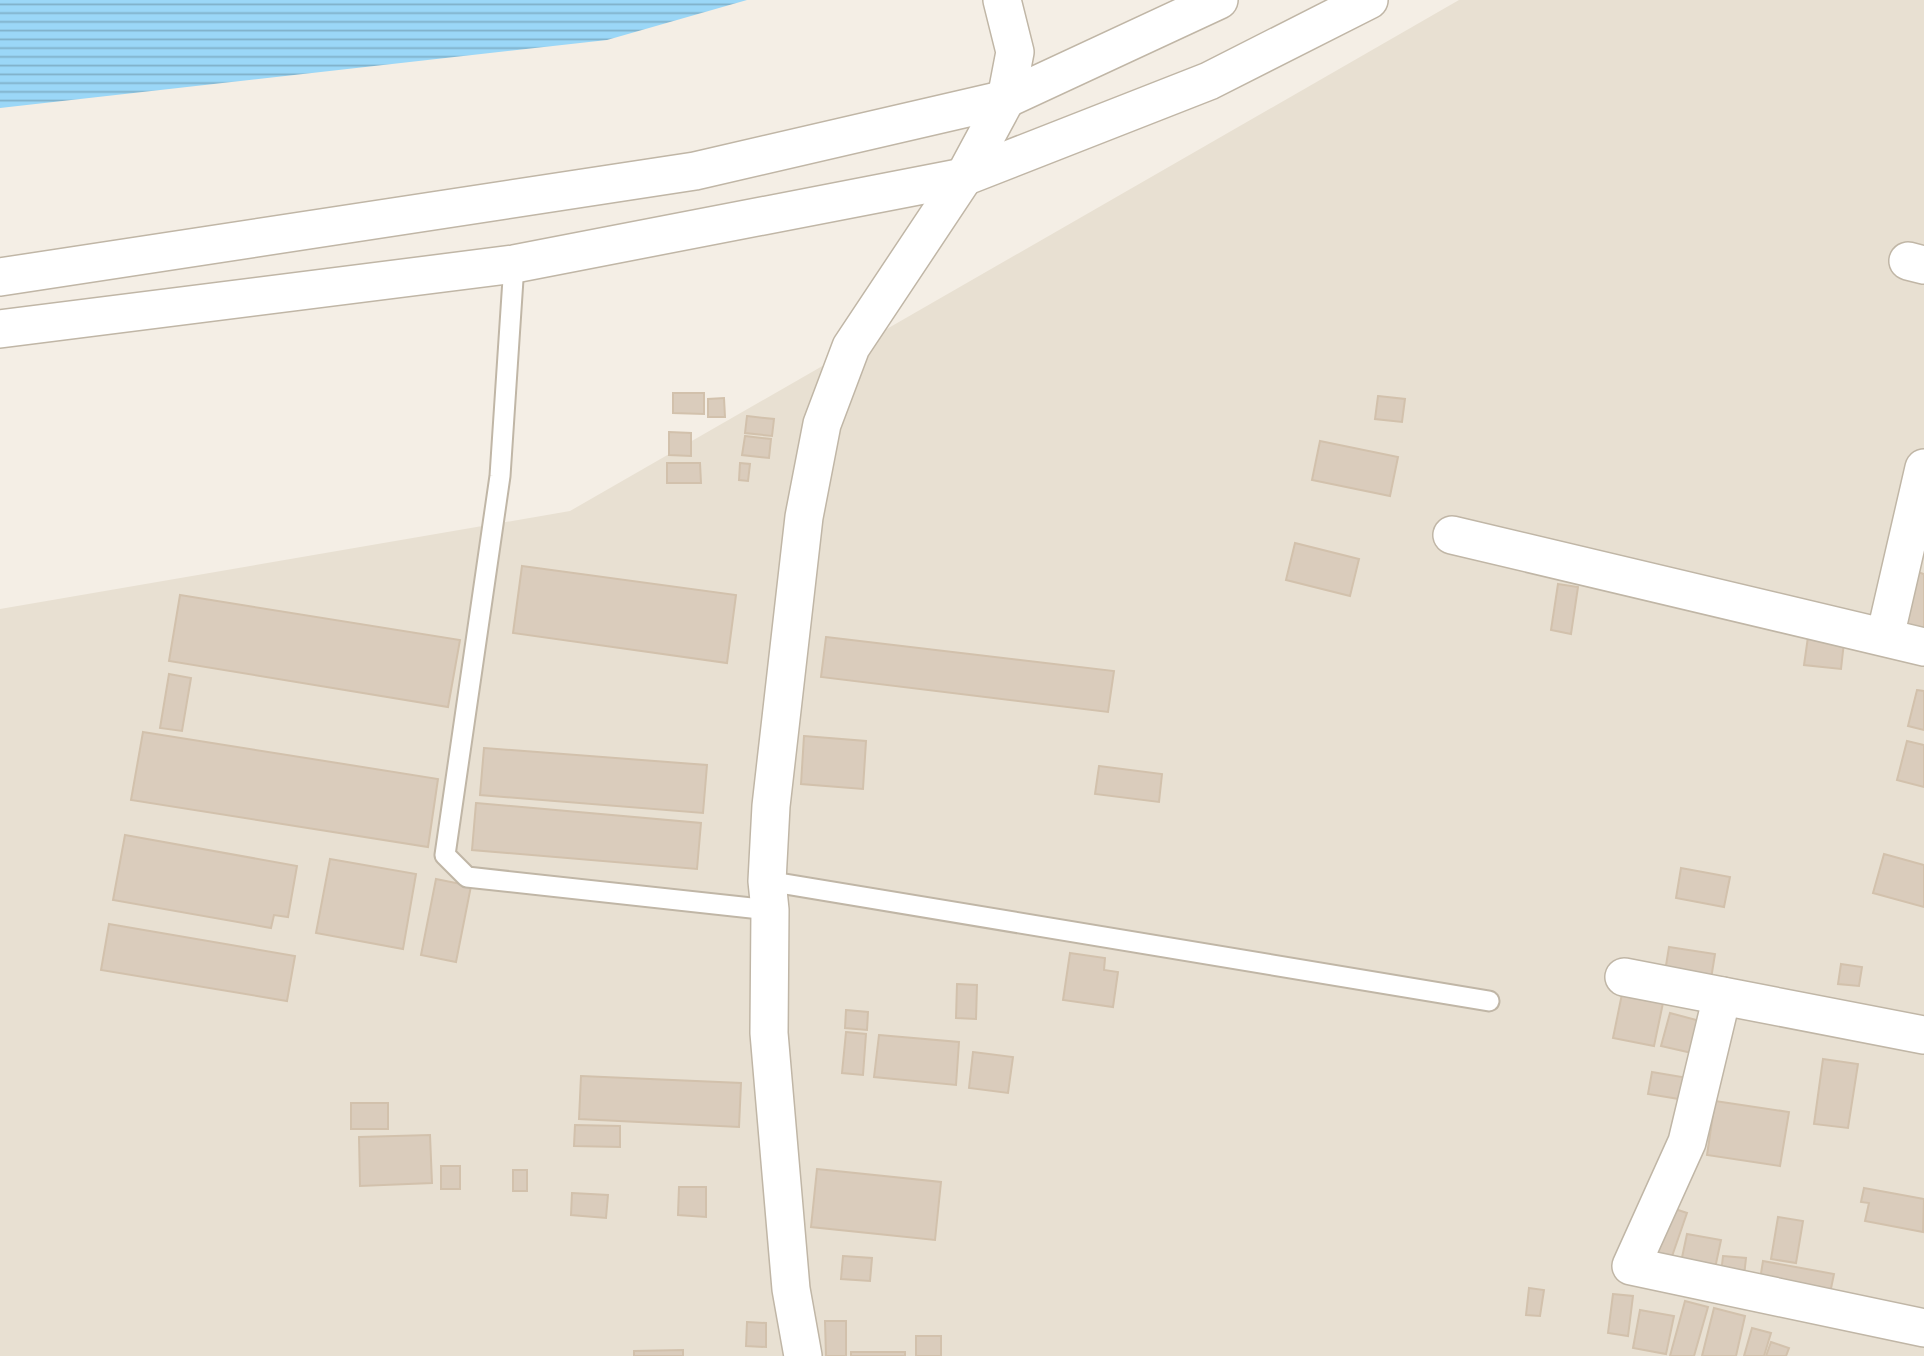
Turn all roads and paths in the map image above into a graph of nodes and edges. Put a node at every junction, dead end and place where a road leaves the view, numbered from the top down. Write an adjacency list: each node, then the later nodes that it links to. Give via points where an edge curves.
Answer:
1 (1219, 0): 4 (street)
2 (1369, 0): 5 (street, via 1209,81)
3 (1003, 3): 4 (street, via 1015,52)
4 (1006, 99): 5 (street); 7 (street, via 695,171)
5 (964, 177): 6 (street); 13 (street, via 851,346 822,424 804,517 771,806)
6 (514, 264): 8 (street); 13 (lane, via 500,476 445,855 467,877)
7 (0, 277)
8 (0, 329)
9 (1924, 468): 11 (street)
10 (1452, 535): 11 (street)
11 (1885, 637): 12 (street)
12 (1924, 647)
13 (769, 896): 16 (lane); 19 (street, via 769,1033 792,1289)
14 (1624, 977): 15 (street)
15 (1722, 996): 17 (street); 18 (street, via 1687,1142 1631,1266)
16 (1489, 1001)
17 (1924, 1035)
18 (1924, 1328)
19 (803, 1356)

